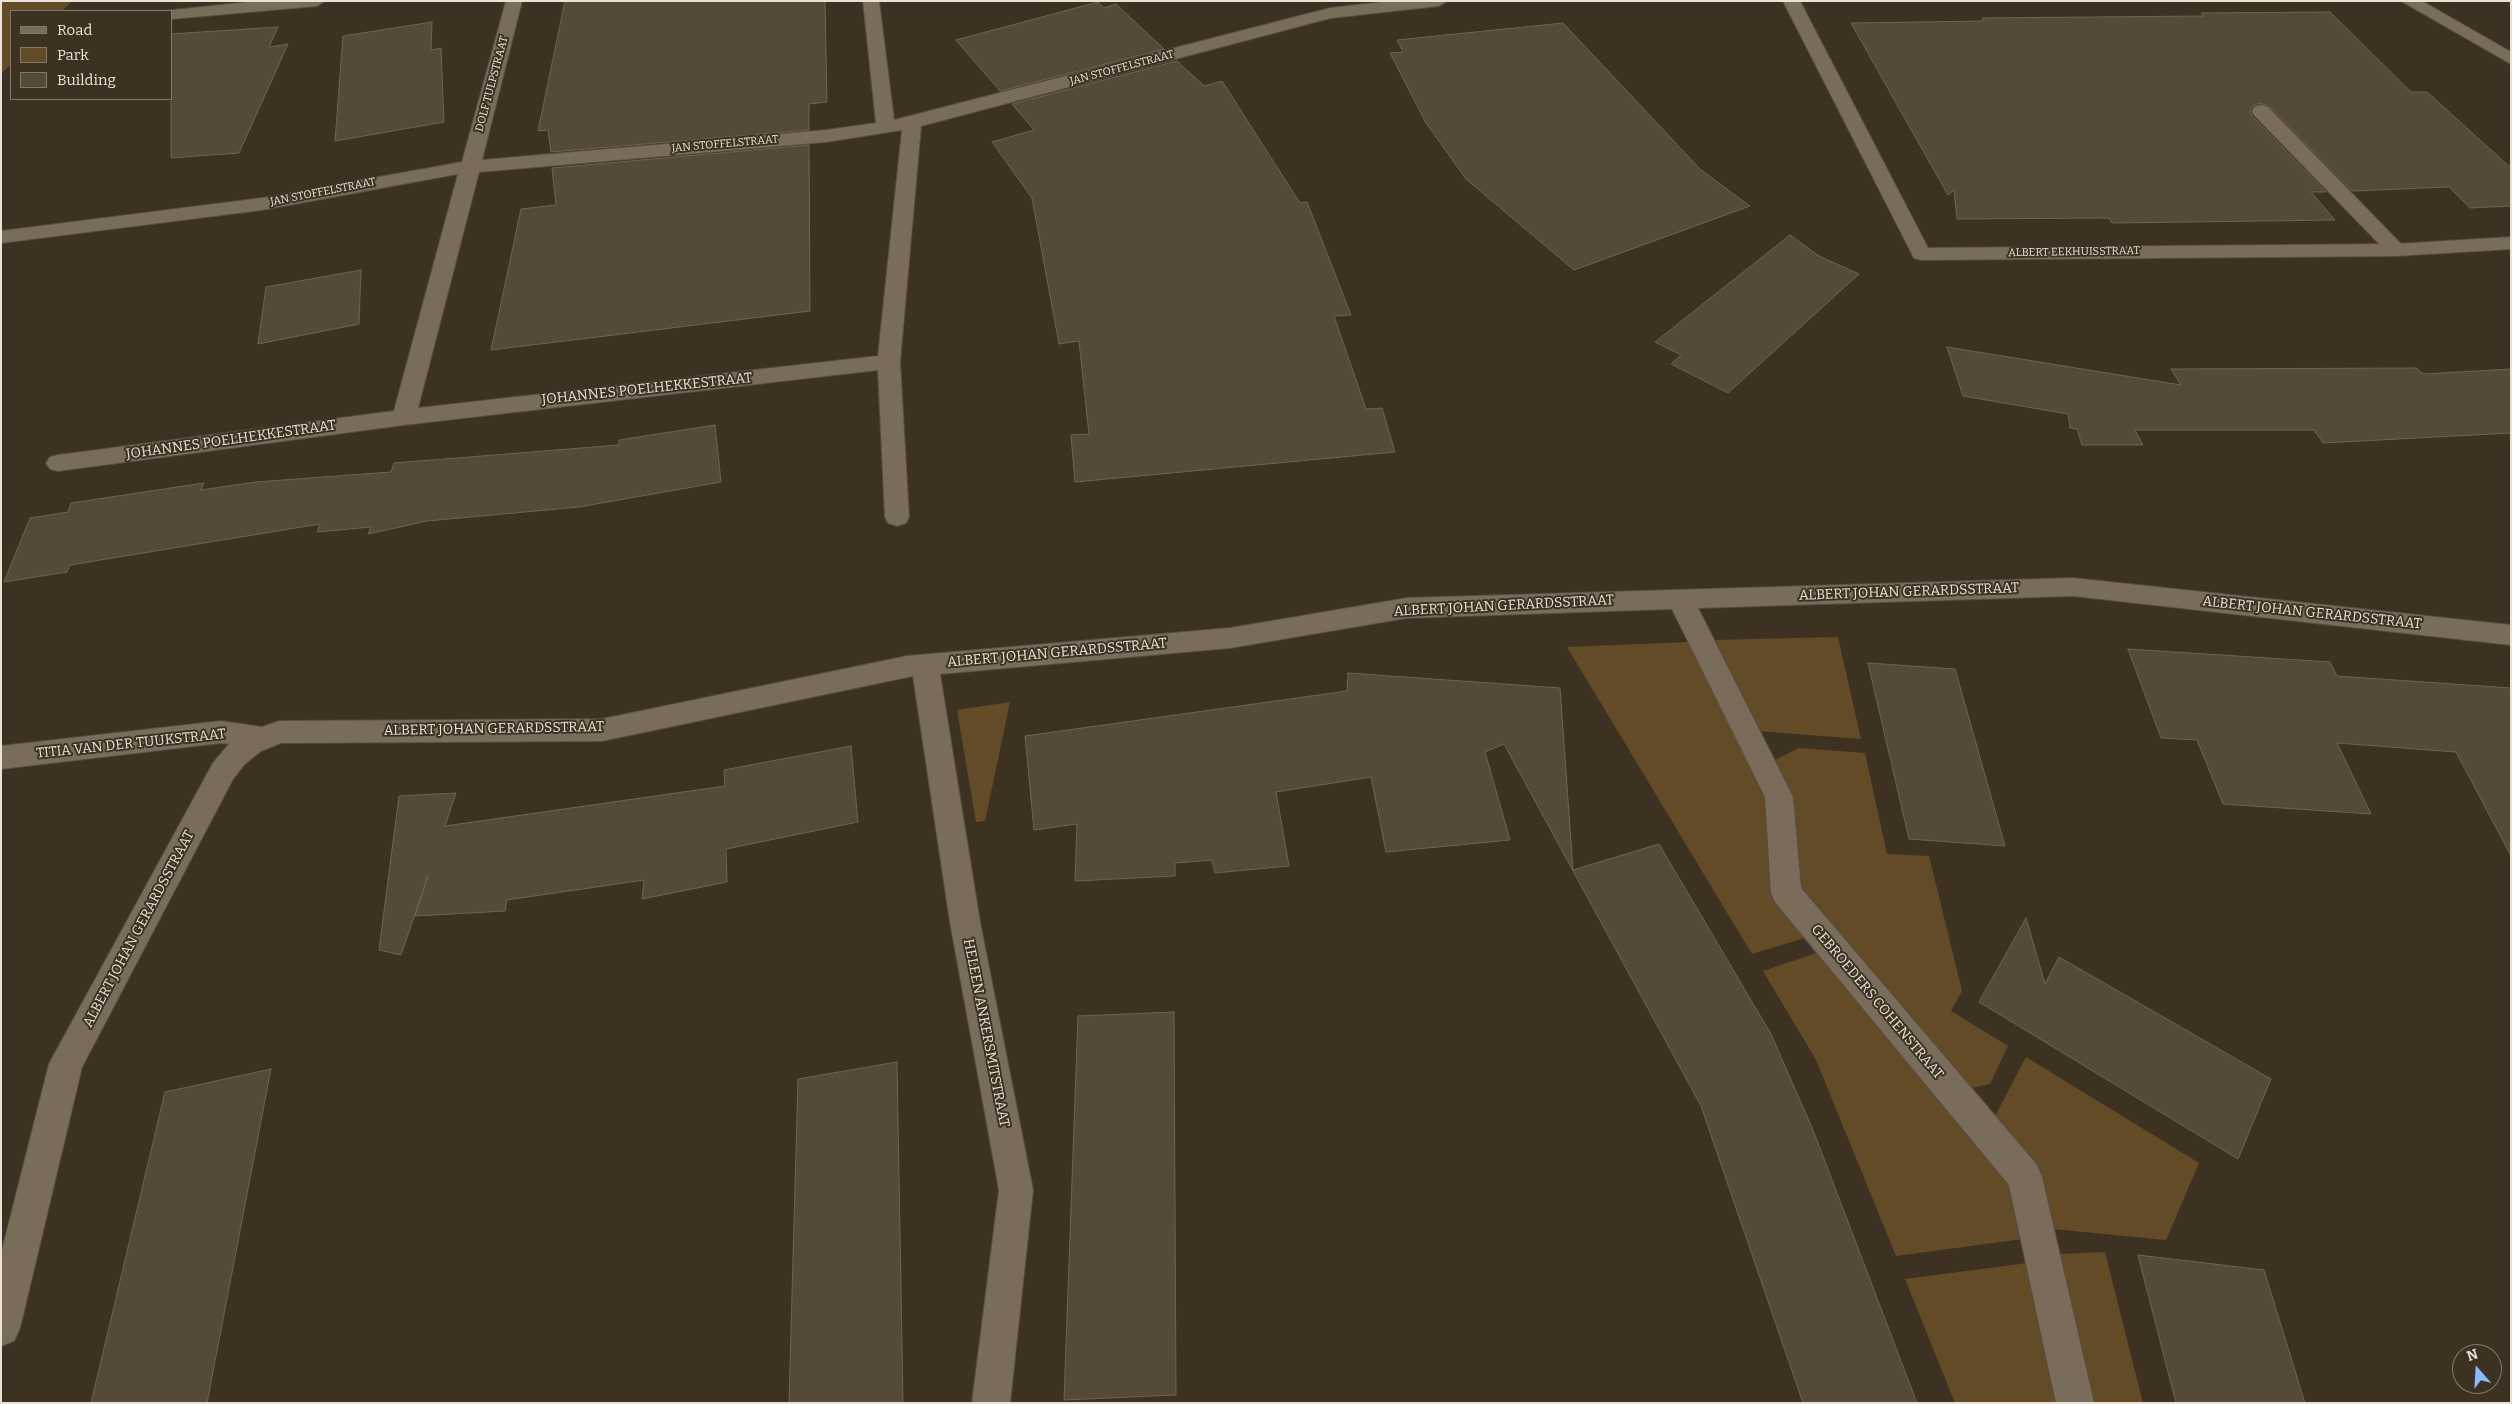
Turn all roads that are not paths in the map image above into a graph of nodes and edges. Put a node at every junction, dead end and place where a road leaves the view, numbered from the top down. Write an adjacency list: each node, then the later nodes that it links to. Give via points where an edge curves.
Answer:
1 (317, 1): 7 (street)
2 (514, 1): 12 (street, DOLF TULPSTRAAT)
3 (870, 1): 11 (street)
4 (1439, 1): 10 (street, JAN STOFFELSTRAAT, via 1330,13)
5 (1791, 1): 15 (street, ALBERT EEKHUISSTRAAT, via 1922,254)
6 (2409, 1): 8 (street)
7 (172, 14)
8 (2511, 59)
9 (2260, 111): 15 (street)
10 (912, 123): 11 (street, JAN STOFFELSTRAAT); 16 (street)
11 (886, 127): 12 (street, JAN STOFFELSTRAAT, via 826,136)
12 (471, 167): 13 (street, JAN STOFFELSTRAAT, via 262,204); 17 (street)
13 (1, 237)
14 (2511, 243): 15 (street, ALBERT EEKHUISSTRAAT)
15 (2396, 250)
16 (889, 362): 17 (street, JOHANNES POELHEKKESTRAAT); 19 (street)
17 (404, 417): 18 (street, JOHANNES POELHEKKESTRAAT)
18 (58, 463)
19 (897, 517)
20 (1680, 599): 21 (street, ALBERT JOHAN GERARDSSTRAAT, via 2073,587); 22 (street, ALBERT JOHAN GERARDSSTRAAT, via 1407,608 1230,638); 27 (street, GEBROEDERS COHENSTRAAT, via 1779,796 1786,893 2025,1177)
21 (2511, 635)
22 (925, 664): 23 (street, ALBERT JOHAN GERARDSSTRAAT, via 602,730 295,730); 26 (street, HELEEN ANKERSMITSTRAAT, via 965,922 1016,1190)
23 (261, 738): 24 (street, TITIA VAN DER TUUKSTRAAT, via 221,732); 25 (street, ALBERT JOHAN GERARDSSTRAAT, via 235,756 223,771 66,1064)
24 (1, 758)
25 (1, 1328)
26 (991, 1403)
27 (2075, 1403)

